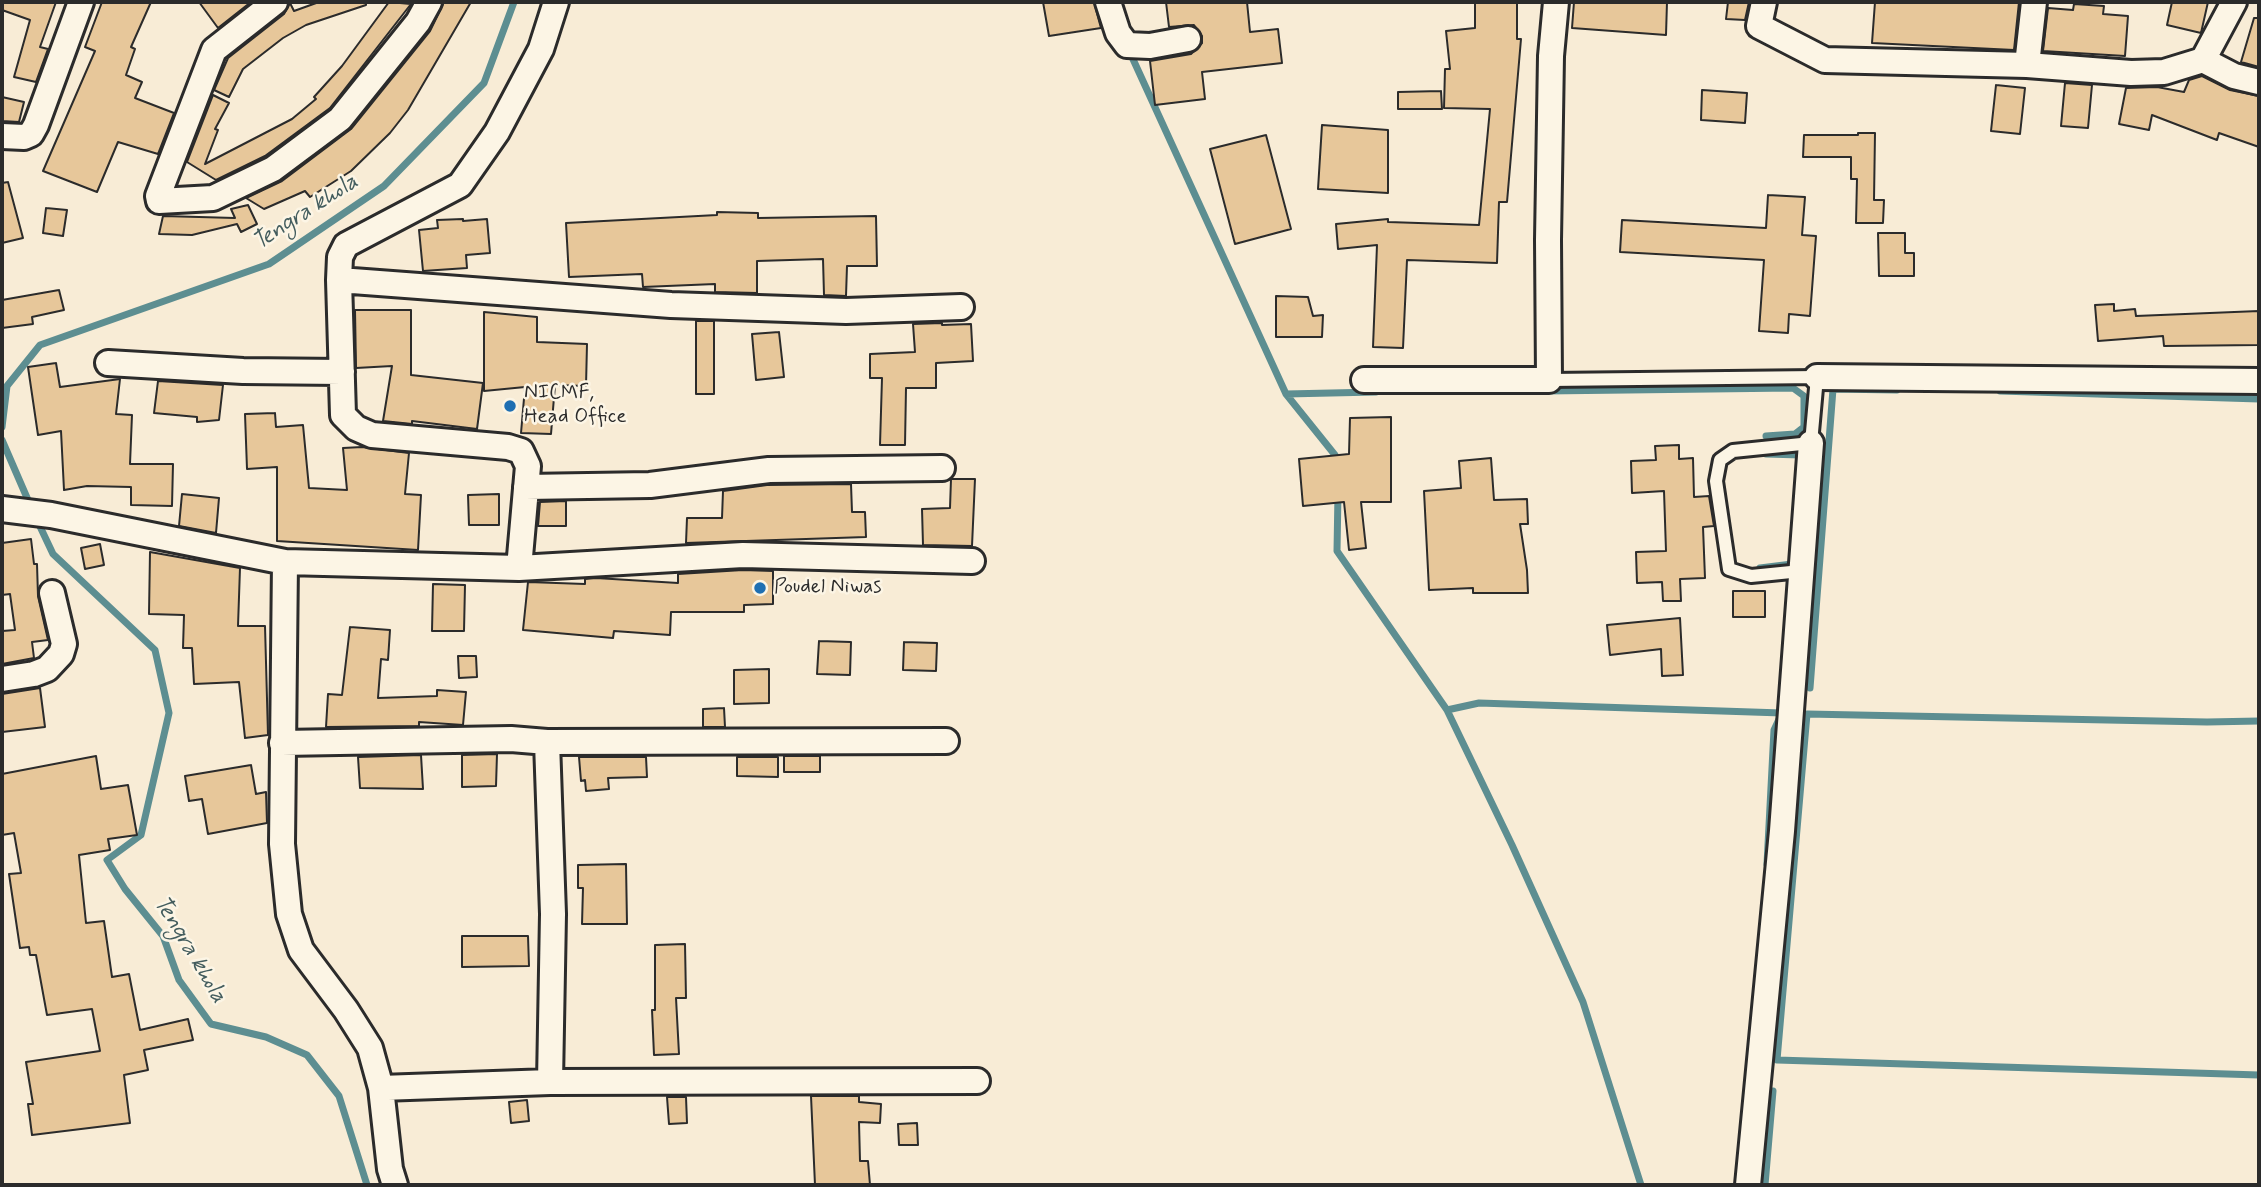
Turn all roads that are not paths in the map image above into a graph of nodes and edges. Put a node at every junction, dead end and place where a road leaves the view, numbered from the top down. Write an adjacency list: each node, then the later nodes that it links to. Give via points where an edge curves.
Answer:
1 (81, 2): 14 (street, via 31,134)
2 (275, 2): 3 (street, via 214,50 159,201 213,198 273,169 340,119)
3 (429, 2)
4 (556, 2): 15 (street, via 541,49 497,132 460,186 346,245 340,257)
5 (1108, 2): 10 (street, via 1127,45)
6 (1556, 2): 21 (street, via 1551,57)
7 (1764, 2): 12 (street, via 1759,26 1825,60)
8 (2034, 2): 12 (street)
9 (2234, 2): 11 (street)
10 (1188, 39)
11 (2203, 60): 12 (street, via 2164,72 2132,73); 13 (street, via 2234,76)
12 (2027, 65)
13 (2259, 82)
14 (2, 136)
15 (339, 280): 16 (street, via 671,305 846,311); 18 (street)
16 (961, 307)
17 (108, 363): 18 (street)
18 (342, 372): 25 (street, via 343,415 356,428 372,435 509,447 520,451 528,466)
19 (1817, 377): 21 (lane); 22 (street); 23 (lane)
20 (1364, 380): 21 (street)
21 (1549, 380)
22 (2259, 380)
23 (1811, 443): 30 (street); 30 (lane, via 1733,451 1720,460 1716,481 1729,569 1751,576)
24 (942, 468): 25 (street, via 769,470 640,485)
25 (526, 487): 29 (street)
26 (12, 510): 28 (street)
27 (972, 561): 29 (street, via 743,555)
28 (285, 562): 29 (street); 35 (street)
29 (519, 568)
30 (1801, 571): 40 (street)
31 (52, 593): 32 (street, via 64,644 61,654 34,674)
32 (2, 679)
33 (946, 741): 34 (street)
34 (547, 742): 35 (street); 37 (street, via 553,914)
35 (282, 743): 38 (street, via 282,844 289,914 301,950 370,1048)
36 (977, 1081): 37 (street)
37 (550, 1082): 38 (street)
38 (381, 1088): 39 (street)
39 (395, 1185)
40 (1748, 1185)

